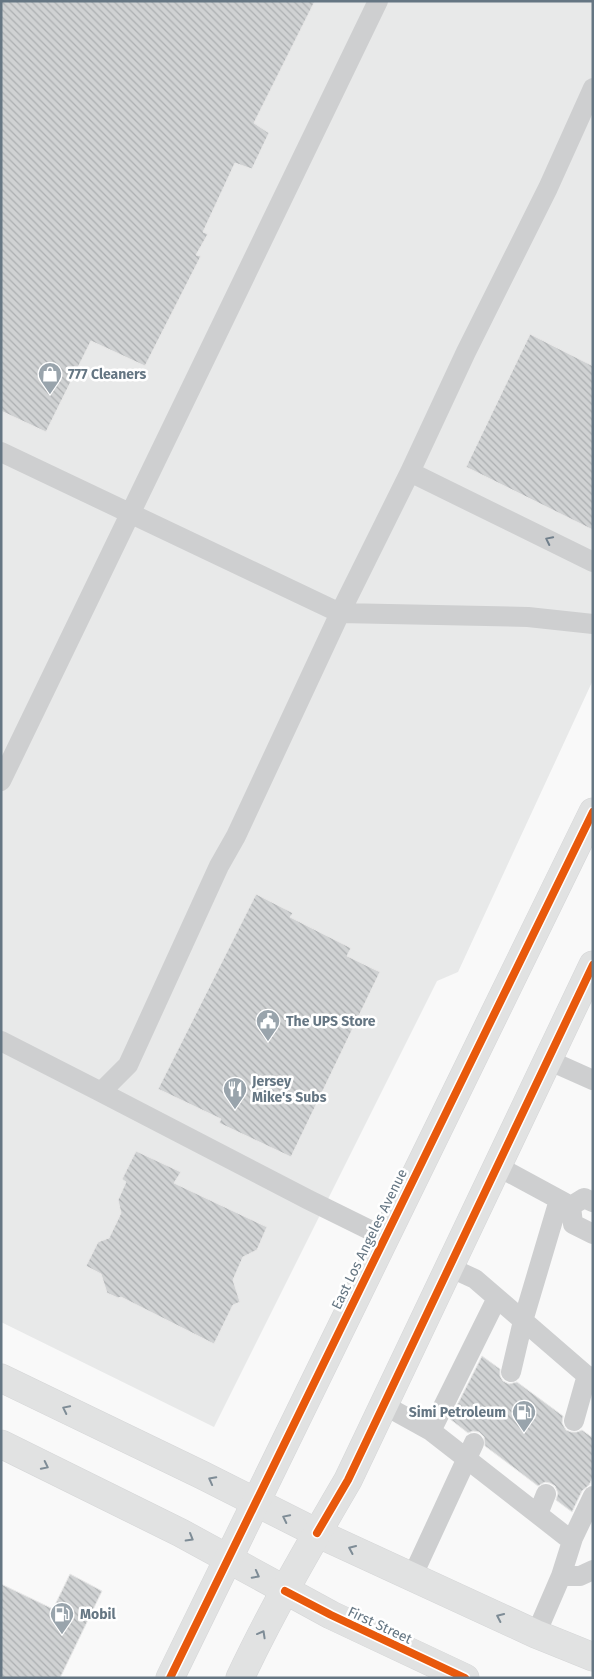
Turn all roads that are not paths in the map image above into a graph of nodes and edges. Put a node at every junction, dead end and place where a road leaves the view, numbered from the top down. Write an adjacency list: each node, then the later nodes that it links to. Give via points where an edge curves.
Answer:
1 (378, 1): 5 (lane)
2 (593, 88): 4 (lane)
3 (1, 452): 5 (lane)
4 (410, 472): 6 (lane, one-way to 4); 7 (lane)
5 (131, 513): 7 (lane); 9 (lane)
6 (593, 562)
7 (340, 614): 8 (lane, via 528,617); 15 (lane, via 128,1065)
8 (593, 624)
9 (1, 781)
10 (593, 812): 20 (main road, East Los Angeles Avenue)
11 (593, 965): 13 (main road)
12 (1, 1041): 15 (lane)
13 (548, 1060): 14 (lane); 16 (main road)
14 (593, 1080)
15 (101, 1092): 20 (lane)
16 (497, 1166): 18 (lane); 21 (main road)
17 (593, 1202): 18 (lane, via 584,1198)
18 (565, 1203): 19 (lane, via 573,1224); 23 (lane)
19 (593, 1234)
20 (384, 1237): 34 (main road, East Los Angeles Avenue)
21 (449, 1267): 22 (lane, via 475,1279); 27 (main road)
22 (497, 1298): 23 (lane); 29 (lane)
23 (523, 1320): 24 (lane); 26 (lane)
24 (511, 1372)
25 (1, 1378): 34 (main road, one-way to 25)
26 (590, 1378): 28 (lane)
27 (384, 1405): 29 (lane); 36 (main road, via 348,1480)
28 (574, 1422)
29 (431, 1431): 31 (lane)
30 (1, 1444): 38 (main road, First Street, one-way to 38, via 181,1533)
31 (471, 1451): 35 (lane); 41 (lane)
32 (546, 1494): 35 (lane)
33 (593, 1496): 37 (lane)
34 (255, 1503): 36 (main road, one-way to 34); 38 (main road, East Los Angeles Avenue)
35 (538, 1514): 37 (lane)
36 (317, 1533): 41 (main road, one-way to 36); 42 (main road)
37 (572, 1541): 40 (lane)
38 (228, 1560): 42 (main road, First Street, one-way to 42); 45 (main road, East Los Angeles Avenue)
39 (593, 1570): 40 (lane, via 580,1576)
40 (561, 1576): 43 (lane)
41 (412, 1577): 43 (main road, one-way to 41)
42 (285, 1591): 46 (main road, one-way to 42); 47 (main road, First Street)
43 (536, 1634): 44 (main road)
44 (593, 1657)
45 (170, 1678)
46 (240, 1678)
47 (465, 1678)

